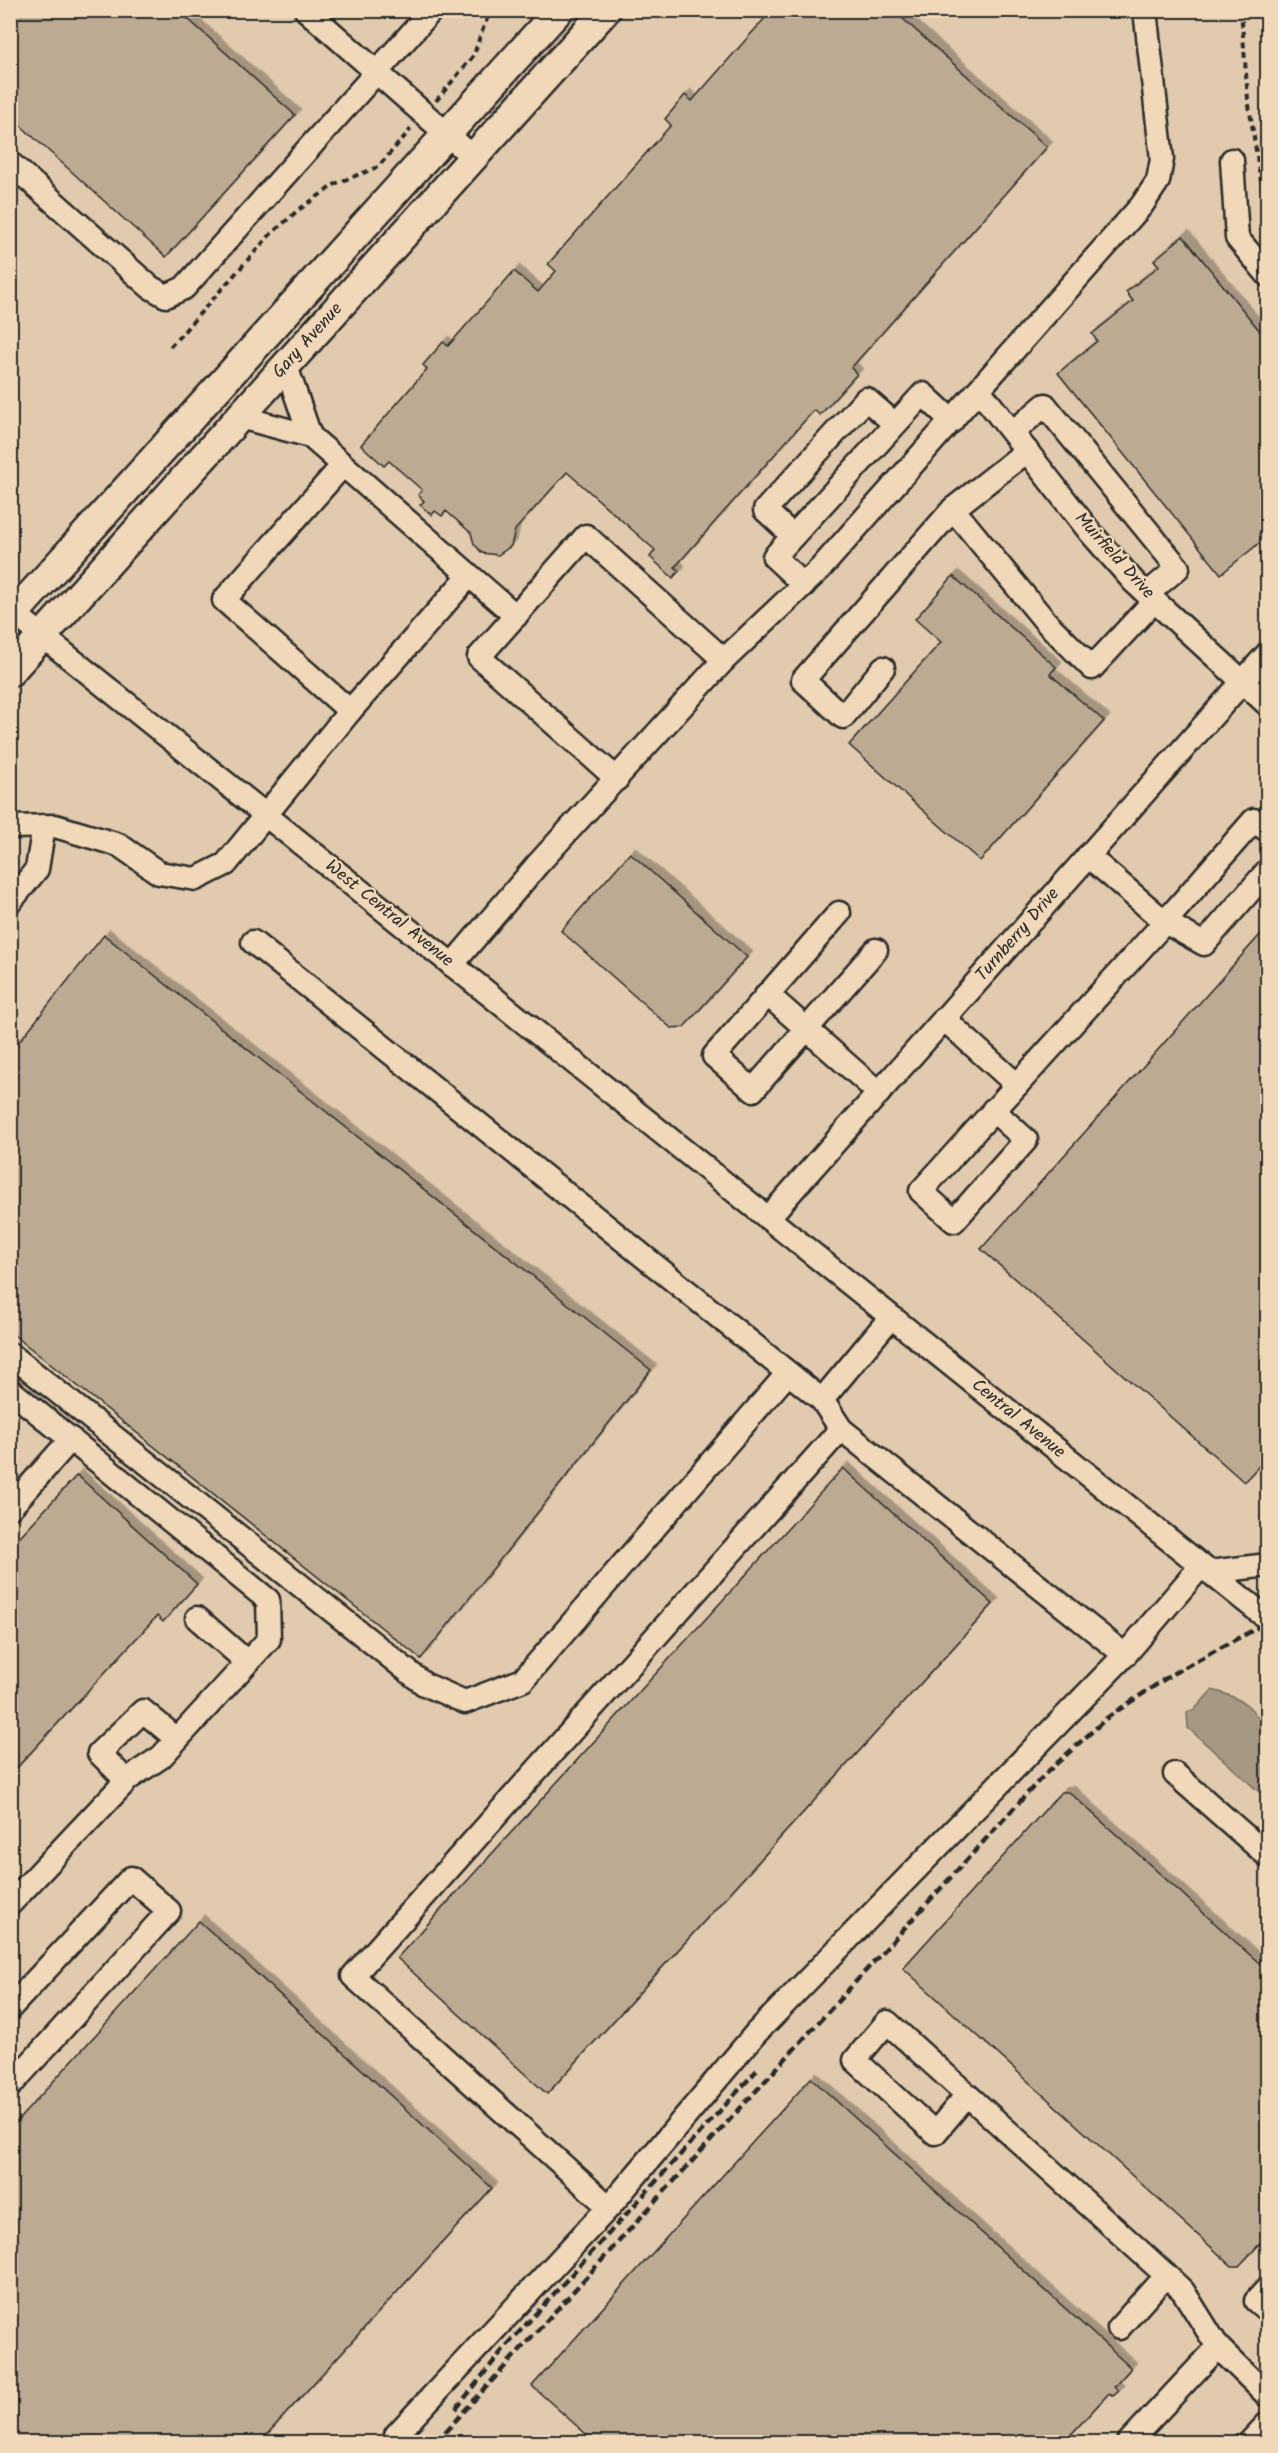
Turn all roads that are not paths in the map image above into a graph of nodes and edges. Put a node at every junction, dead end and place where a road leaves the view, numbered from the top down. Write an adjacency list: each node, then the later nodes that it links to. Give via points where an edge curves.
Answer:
1 (306, 10): 6 (street)
2 (432, 10): 6 (street)
3 (559, 10): 7 (main road, Gary Avenue)
4 (606, 10): 8 (main road, Gary Avenue)
5 (1144, 10): 13 (street, via 1162,159 1158,181 1142,205)
6 (376, 73): 7 (street); 10 (street, via 184,288 166,296 150,287)
7 (447, 134): 8 (street); 26 (main road, Gary Avenue)
8 (473, 157): 12 (main road, Gary Avenue)
9 (1232, 160): 11 (street, via 1237,238)
10 (10, 162)
11 (1268, 275)
12 (286, 366): 14 (main road, Gary Avenue); 18 (street)
13 (979, 390): 15 (street); 17 (street, Muirfield Drive)
14 (240, 417): 18 (street); 28 (main road, Gary Avenue)
15 (952, 420): 16 (street, via 923,394); 24 (street)
16 (895, 424): 22 (street); 22 (street, via 866,399 788,484 765,510)
17 (1013, 432): 19 (street, Muirfield Drive); 25 (street, via 1046,405 1178,567)
18 (310, 436): 20 (street)
19 (1027, 451): 21 (street); 25 (street, Muirfield Drive, via 1090,532)
20 (343, 465): 23 (street); 35 (street, via 224,600)
21 (953, 509): 25 (street, via 1046,622 1092,668); 31 (street, via 802,680 843,717)
22 (793, 536): 24 (street, via 774,557)
23 (469, 576): 27 (street); 35 (street)
24 (804, 585): 30 (street)
25 (1151, 597): 33 (street, Muirfield Drive)
26 (12, 614): 28 (street, West Central Avenue)
27 (516, 616): 30 (street, via 586,536); 36 (street, via 479,657)
28 (43, 637): 32 (main road, Gary Avenue); 37 (street, West Central Avenue)
29 (1268, 653): 33 (street, Turnberry Drive)
30 (724, 660): 36 (street)
31 (883, 668)
32 (10, 672)
33 (1242, 682): 34 (street, Muirfield Drive); 41 (street, Turnberry Drive)
34 (1268, 705)
35 (350, 711): 37 (street)
36 (617, 779): 48 (street)
37 (266, 815): 38 (street, via 226,864 196,879 159,873 119,845); 48 (street, West Central Avenue)
38 (44, 826): 39 (street); 43 (street, via 37,870)
39 (10, 827)
40 (1268, 831): 45 (street, via 1254,820)
41 (1088, 856): 45 (street); 50 (street, Turnberry Drive)
42 (1268, 870): 45 (street, via 1204,944)
43 (10, 902)
44 (839, 913): 49 (street)
45 (1165, 922): 52 (street)
46 (253, 942): 58 (street)
47 (876, 950): 51 (street)
48 (452, 965): 55 (street, West Central Avenue)
49 (767, 994): 51 (street); 51 (street, via 714,1056 753,1090)
50 (944, 1019): 52 (street); 53 (street, Turnberry Drive)
51 (807, 1029): 53 (street)
52 (1017, 1085): 54 (street)
53 (879, 1093): 55 (street, Turnberry Drive)
54 (993, 1110): 54 (street, via 921,1191 954,1221 1026,1140)
55 (768, 1218): 56 (street, Central Avenue)
56 (891, 1317): 60 (street); 65 (street, Central Avenue)
57 (10, 1354): 58 (street, via 424,1684 465,1702 523,1680)
58 (788, 1372): 60 (street)
59 (10, 1390): 62 (street)
60 (822, 1400): 61 (street)
61 (841, 1429): 68 (street); 78 (street, via 353,1976)
62 (71, 1439): 63 (street); 69 (street, via 268,1600 269,1639)
63 (10, 1508)
64 (1268, 1565): 65 (street)
65 (1205, 1569): 67 (street, Central Avenue); 68 (street)
66 (197, 1618): 69 (street)
67 (1268, 1619)
68 (1125, 1655): 78 (street, via 756,2033)
69 (247, 1662): 70 (street)
70 (177, 1739): 72 (street); 72 (street, via 143,1711 99,1753)
71 (1175, 1774): 73 (street)
72 (126, 1780): 74 (street)
73 (1268, 1856)
74 (10, 1904)
75 (10, 2008): 76 (street, via 131,1878 169,1911)
76 (10, 2086)
77 (967, 2095): 77 (street, via 887,2022 855,2060 935,2133); 79 (street)
78 (609, 2207): 86 (street)
79 (1166, 2275): 82 (street); 83 (street, via 1183,2291)
80 (1268, 2288): 81 (street, via 1256,2301)
81 (1268, 2311)
82 (1119, 2328)
83 (1218, 2347): 84 (street); 87 (street)
84 (1268, 2396)
85 (1268, 2423): 88 (street)
86 (397, 2440)
87 (1130, 2442)
88 (1250, 2442)

